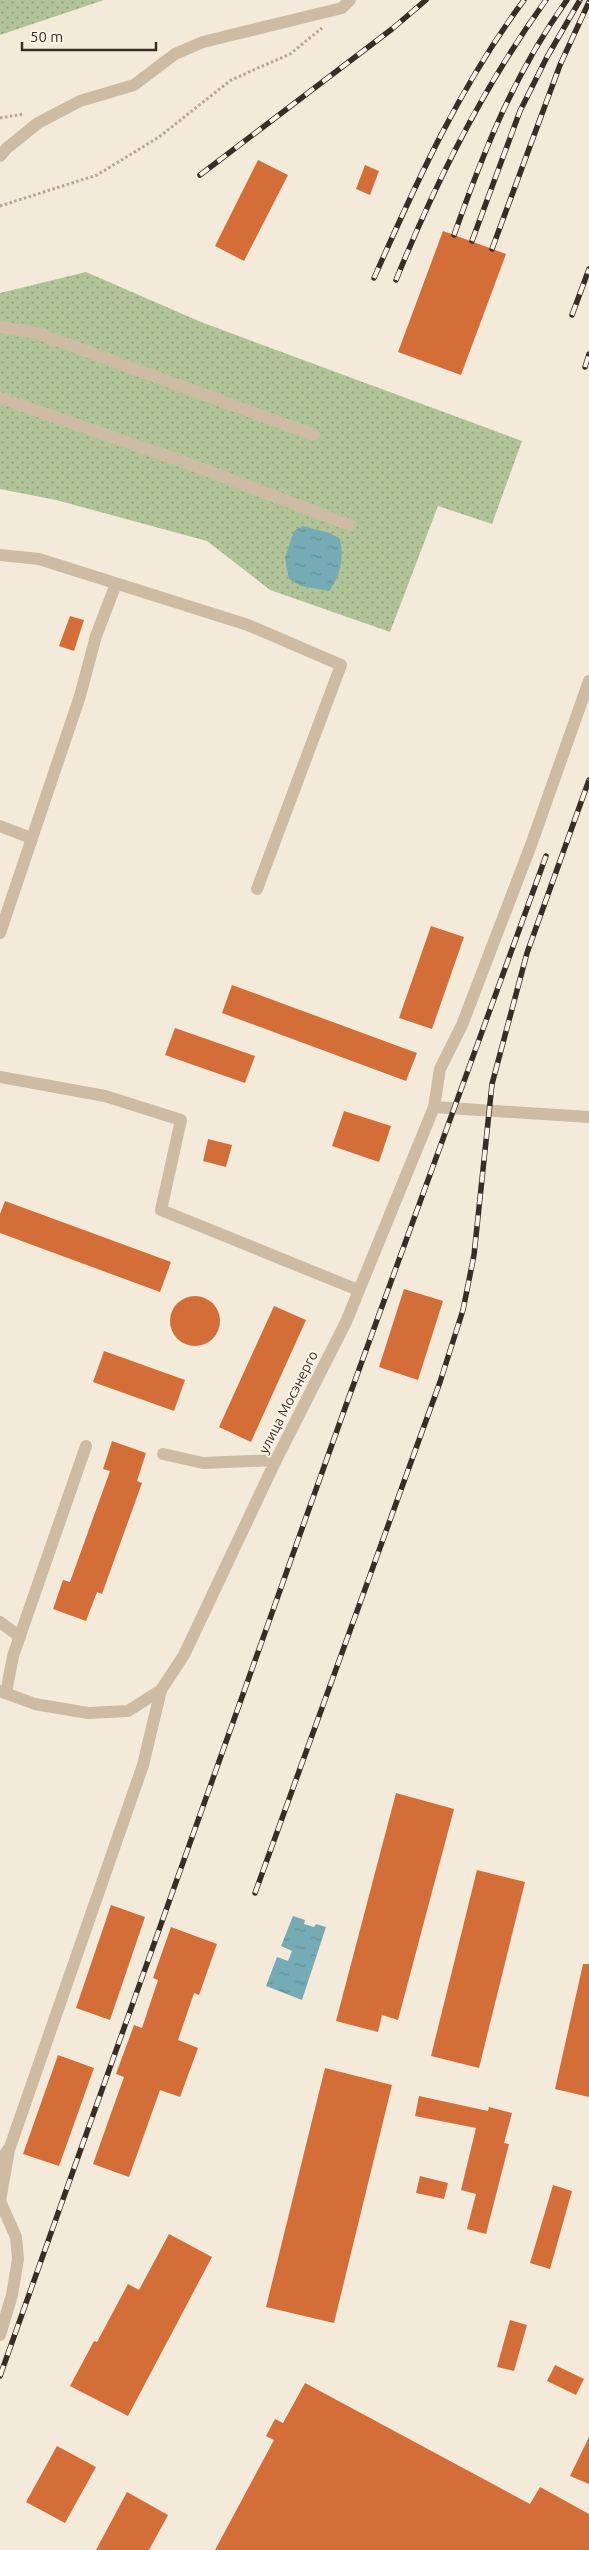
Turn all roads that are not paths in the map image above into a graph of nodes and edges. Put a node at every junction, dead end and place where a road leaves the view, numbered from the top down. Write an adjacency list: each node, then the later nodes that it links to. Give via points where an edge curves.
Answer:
1 (346, 4): 2 (street, via 203,42 175,54 134,85 80,101 38,123)
2 (0, 156)
3 (0, 327): 5 (street, via 37,333)
4 (0, 398): 6 (street, via 187,463)
5 (314, 435)
6 (350, 525)
7 (0, 555): 8 (street, via 39,559)
8 (116, 584): 11 (street); 12 (street, via 248,625 341,665)
9 (589, 681): 15 (street, улица Мосэнерго, via 462,1025 440,1069)
10 (0, 826): 11 (street)
11 (31, 838): 13 (street)
12 (257, 889)
13 (0, 933)
14 (0, 1077): 17 (street, via 105,1096 182,1120 161,1210)
15 (434, 1107): 16 (street); 17 (street, улица Мосэнерго)
16 (589, 1117)
17 (358, 1290): 20 (street, улица Мосэнерго, via 346,1322)
18 (86, 1446): 22 (street)
19 (162, 1454): 20 (street, via 202,1463)
20 (276, 1460): 23 (street, улица Мосэнерго, via 184,1655)
21 (0, 1622): 22 (street)
22 (20, 1637): 24 (street)
23 (161, 1690): 24 (street, улица Мосэнерго, via 128,1711 88,1713 35,1704); 25 (street, via 143,1765)
24 (3, 1692)
25 (10, 2147): 26 (street); 27 (street, via 0,2201 16,2237 18,2259)
26 (0, 2160)
27 (0, 2335)

